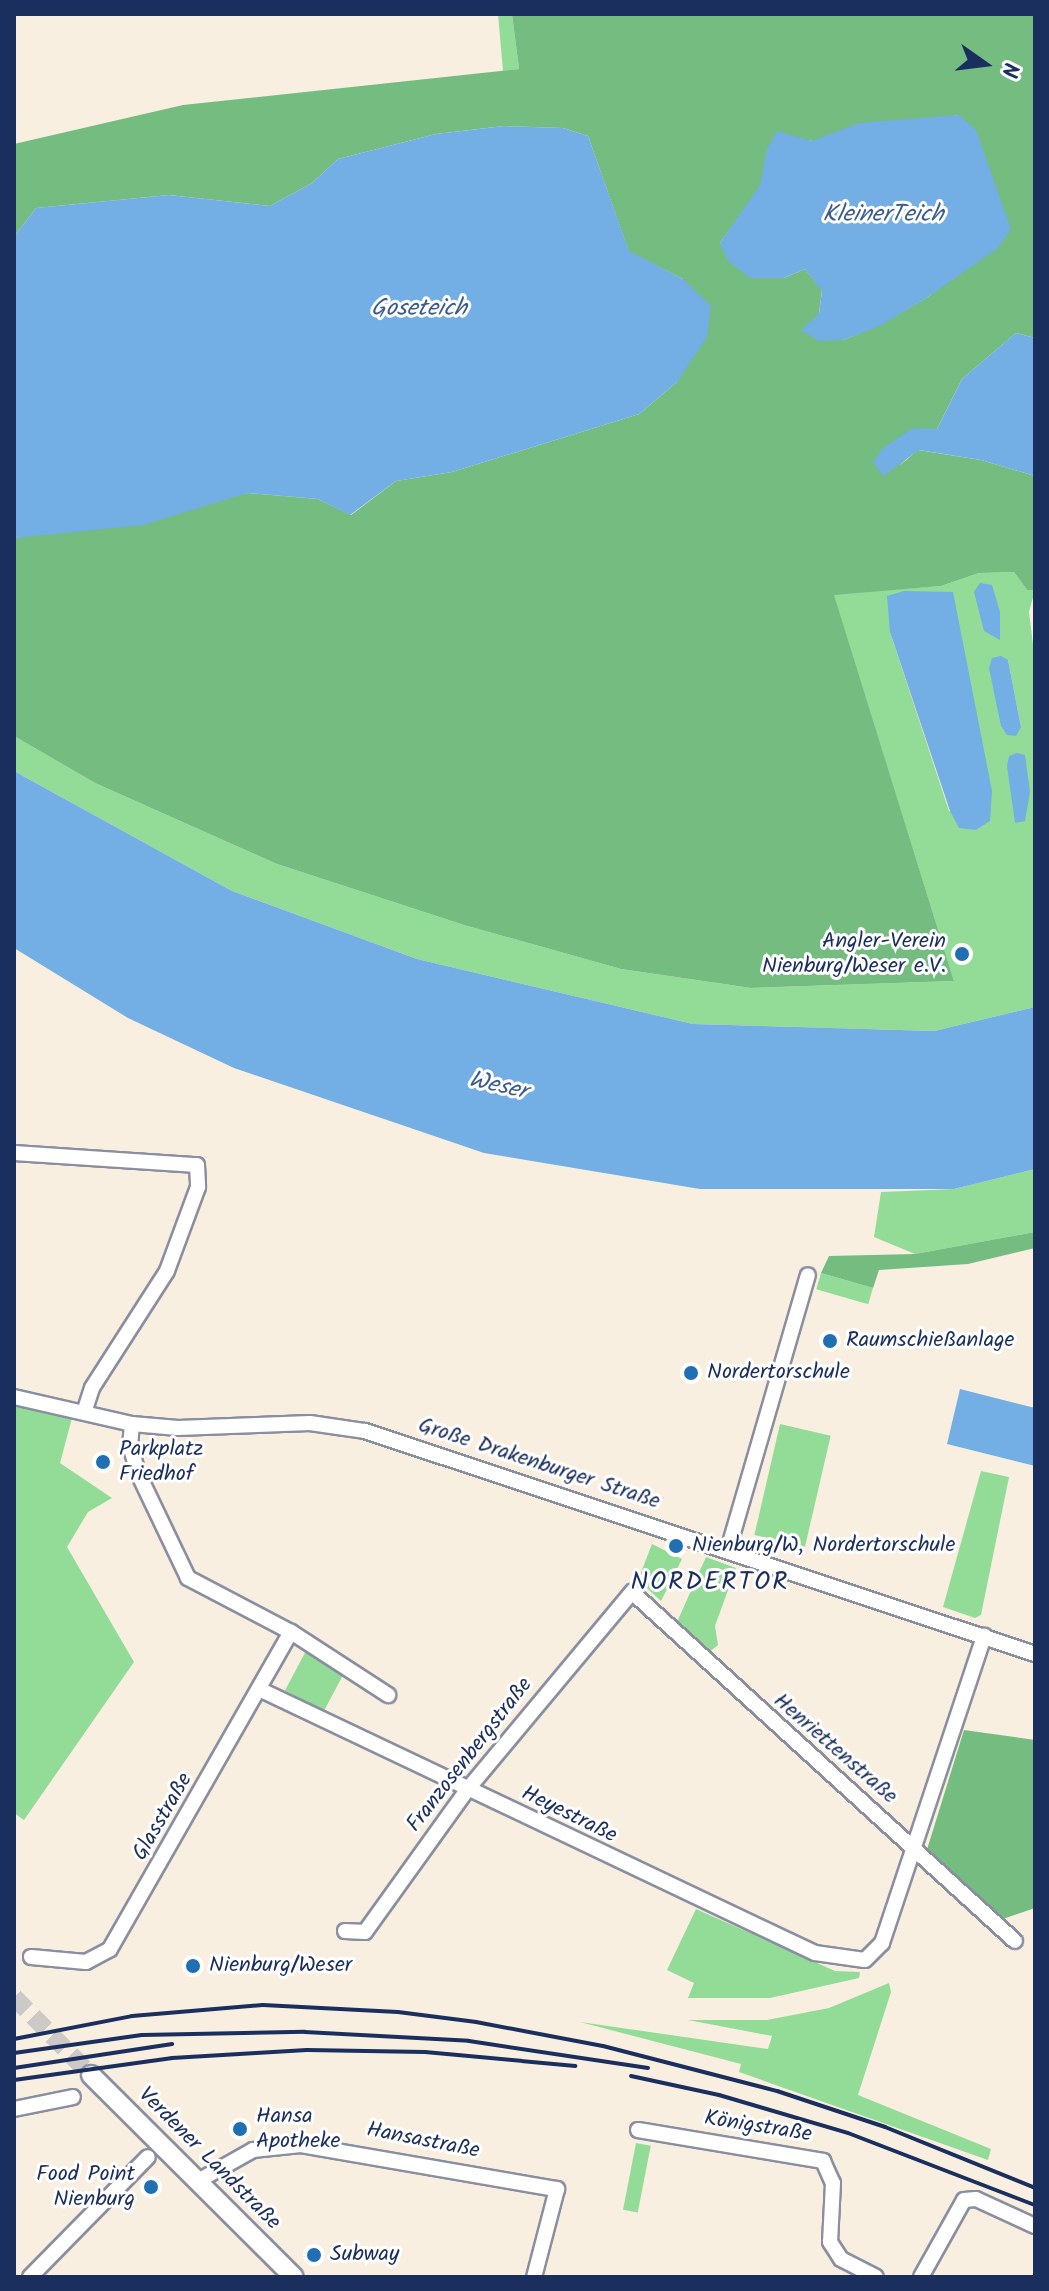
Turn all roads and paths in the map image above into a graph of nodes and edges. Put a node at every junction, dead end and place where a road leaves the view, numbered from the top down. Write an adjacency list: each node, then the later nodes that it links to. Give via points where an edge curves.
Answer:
1 (14, 1153): 4 (street, via 197,1165 198,1187 167,1271 92,1388)
2 (808, 1275): 6 (street)
3 (14, 1397): 4 (street, Große Drakenburger Straße)
4 (84, 1412): 5 (street, Große Drakenburger Straße)
5 (132, 1424): 6 (street, Große Drakenburger Straße, via 337,1424); 8 (street, via 130,1445 138,1473 185,1574)
6 (728, 1550): 9 (street, Große Drakenburger Straße)
7 (628, 1592): 13 (street, Franzosenbergstraße); 14 (street, Henriettenstraße)
8 (291, 1632): 11 (street, Glasstraße); 12 (street)
9 (984, 1636): 10 (street, Große Drakenburger Straße); 14 (street)
10 (1035, 1654)
11 (261, 1690): 13 (street, Heyestraße); 17 (street, Glasstraße, via 110,1949 86,1962)
12 (388, 1695)
13 (467, 1790): 14 (street, Heyestraße, via 815,1953 865,1960 882,1943); 15 (street, Franzosenbergstraße, via 365,1932)
14 (914, 1847): 16 (street, Henriettenstraße)
15 (345, 1931)
16 (1015, 1941)
17 (31, 1957)
18 (91, 2075): 23 (main road, Verdener Landstraße)
19 (73, 2097): 20 (street)
20 (14, 2109)
21 (638, 2130): 28 (street, Königstraße, via 823,2161 833,2183 830,2242 841,2259)
22 (148, 2157): 25 (street)
23 (198, 2181): 26 (main road, Verdener Landstraße); 27 (street, Hansastraße, via 253,2150 301,2145 557,2189)
24 (1035, 2226): 29 (street, via 976,2199 964,2200)
25 (30, 2277)
26 (294, 2277)
27 (534, 2277)
28 (876, 2277)
29 (921, 2277)

